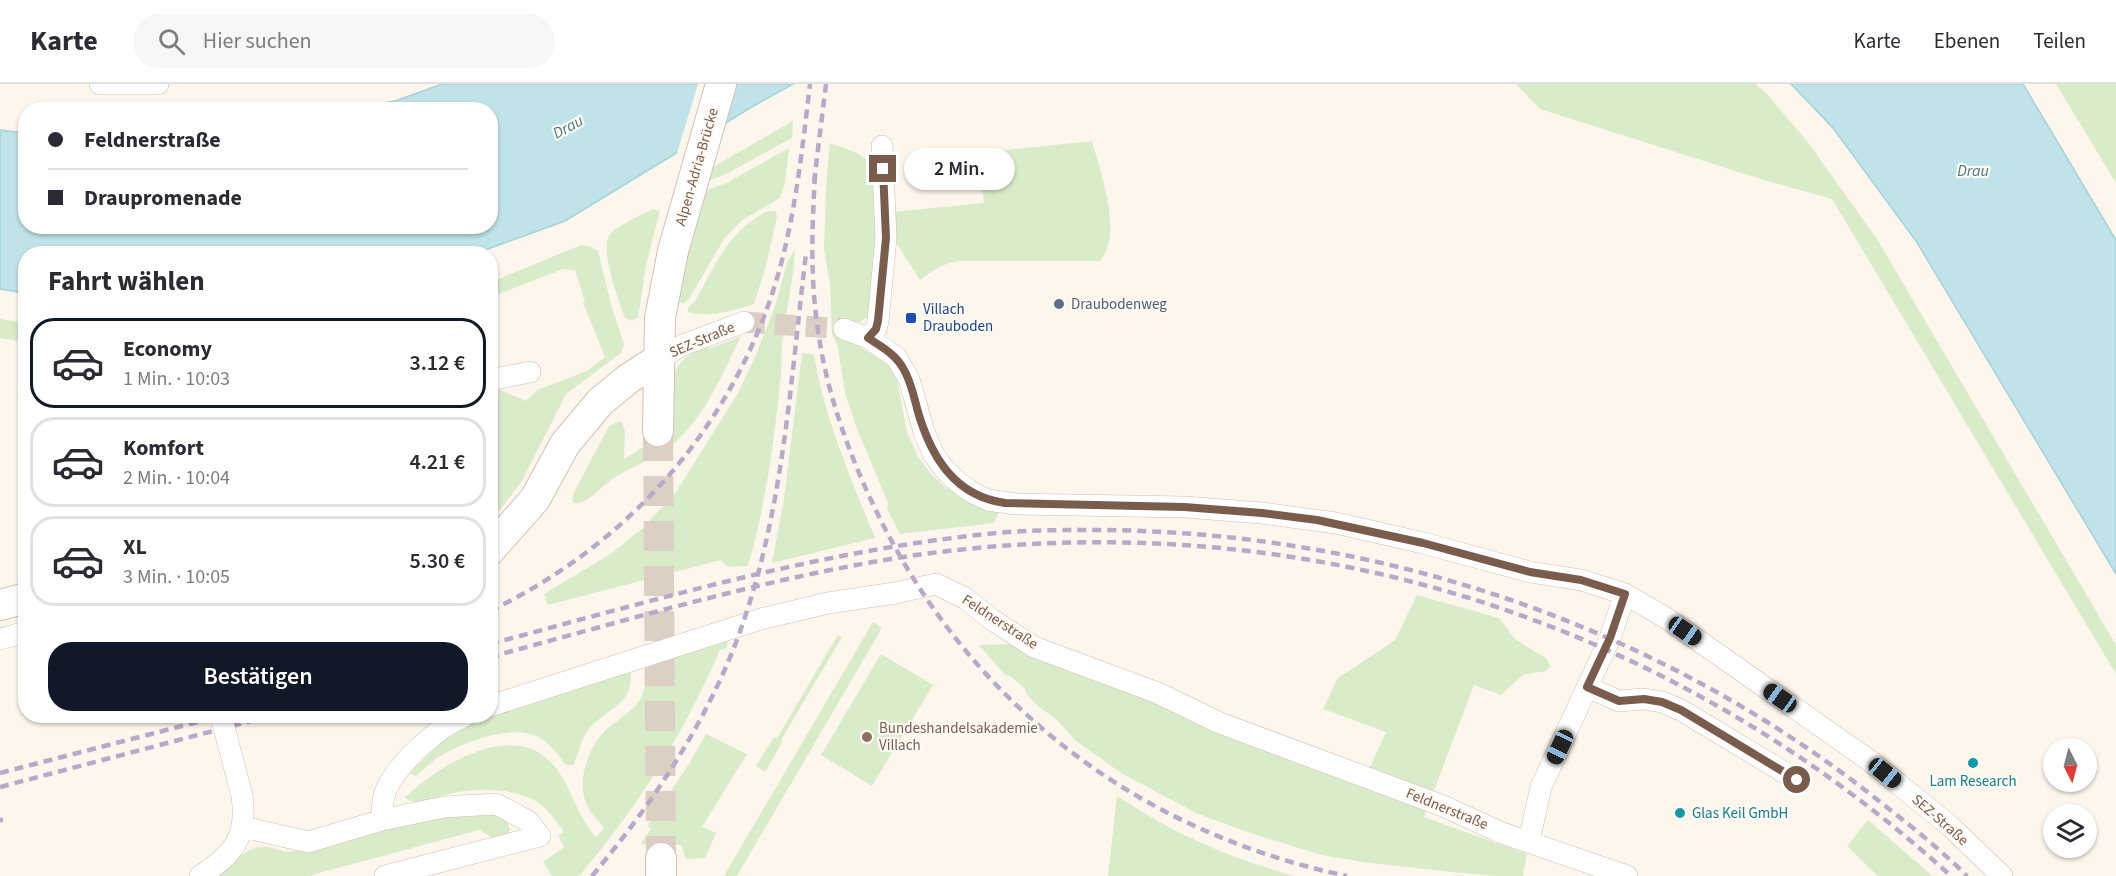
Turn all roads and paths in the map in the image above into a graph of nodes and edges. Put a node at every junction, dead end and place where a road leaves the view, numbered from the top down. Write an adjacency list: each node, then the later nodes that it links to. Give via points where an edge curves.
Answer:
1 (100, 84): 4 (street)
2 (158, 84): 4 (street)
3 (721, 84): 9 (main road, Alpen-Adria-Brücke, via 673,251 660,318)
4 (135, 85)
5 (882, 146): 8 (street, via 886,238 878,321)
6 (744, 322): 9 (street, SEZ-Straße, via 683,345)
7 (844, 329): 8 (street, SEZ-Straße)
8 (868, 338): 14 (street, SEZ-Straße, via 891,352 903,367 928,442 944,469 988,500 1184,507 1336,523 1530,572 1581,580)
9 (659, 359): 12 (main road, Alpen-Adria-Brücke); 13 (main road, via 600,402 565,444 536,499)
10 (530, 372): 11 (street)
11 (498, 378)
12 (658, 431)
13 (498, 541)
14 (1625, 594): 19 (street); 30 (street, SEZ-Straße, via 1666,618 1869,760 1950,826)
15 (18, 600): 16 (main road)
16 (0, 605)
17 (18, 634): 18 (street)
18 (0, 639)
19 (1587, 687): 23 (street, via 1619,701 1644,699 1681,710); 26 (street, via 1541,787)
20 (498, 703): 26 (street, Feldnerstraße, via 761,619 936,584 965,598 1034,647)
21 (223, 723): 25 (street, bridge, via 242,796)
22 (450, 723): 24 (street, via 407,760 386,789)
23 (1797, 780)
24 (382, 820): 25 (street, via 308,842); 28 (street, via 444,807 496,804 528,821 540,836)
25 (243, 827): 27 (street, via 230,852)
26 (1528, 841): 29 (street, Feldnerstraße)
27 (200, 876)
28 (385, 876)
29 (1627, 876)
30 (2002, 876)

